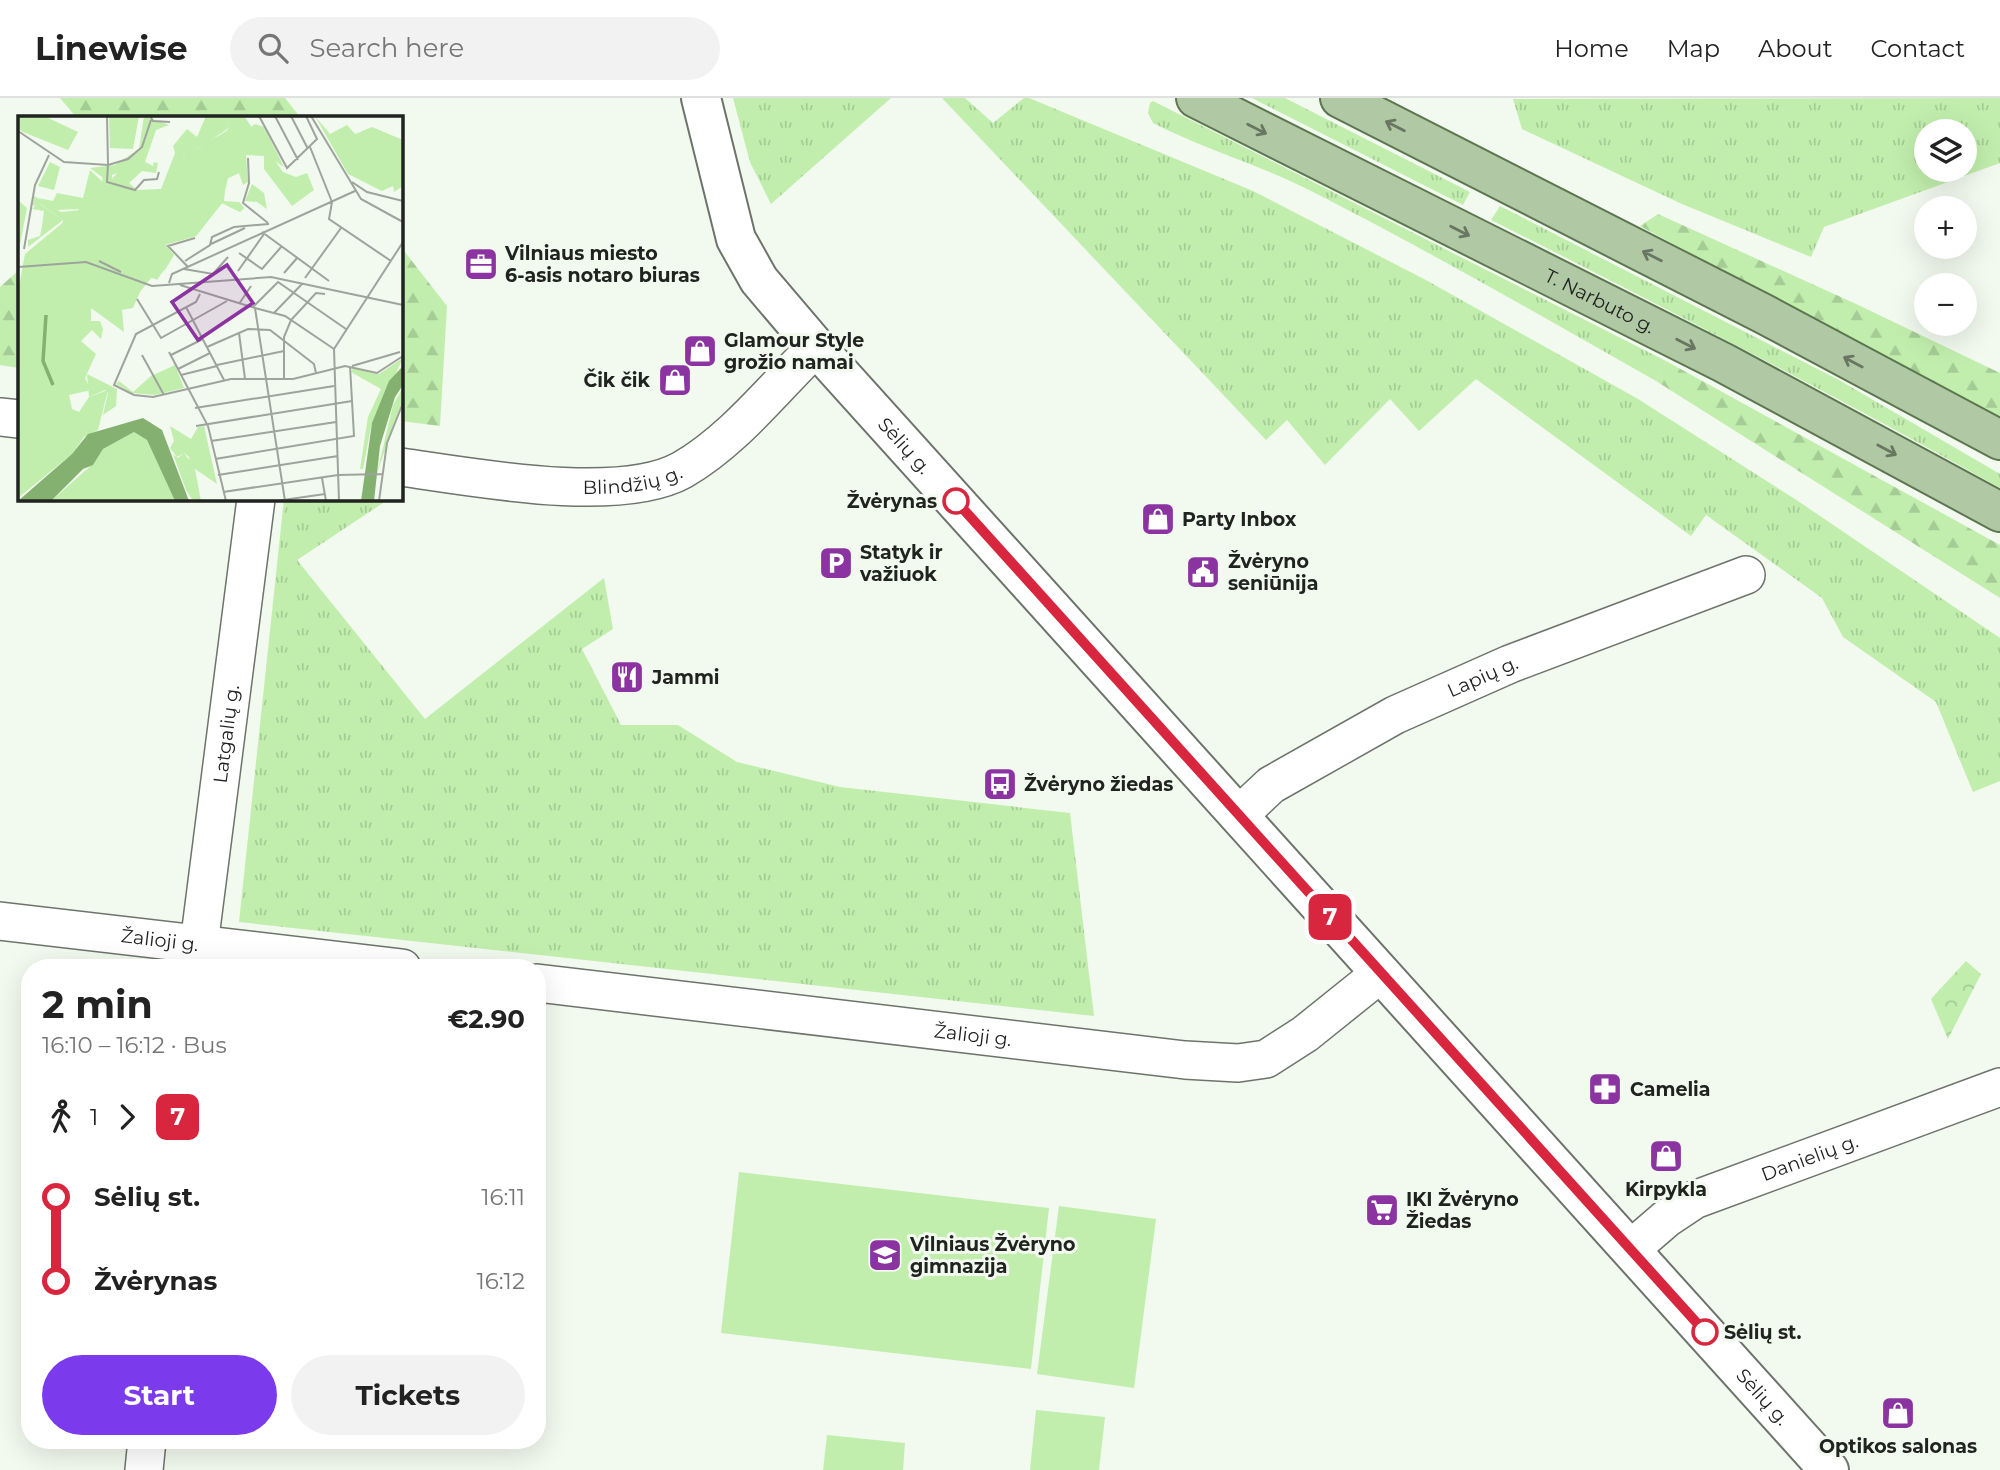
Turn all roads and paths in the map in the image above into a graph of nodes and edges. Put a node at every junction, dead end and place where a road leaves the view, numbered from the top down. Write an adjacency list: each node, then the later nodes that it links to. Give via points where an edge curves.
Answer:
1 (701, 98): 4 (main road, Sėlių g., via 736,239 759,279)
2 (1196, 98): 10 (main road, T. Narbuto g., one-way to 10, via 1724,363)
3 (1340, 98): 7 (main road, one-way to 3)
4 (816, 347): 8 (street, Blindžių g., via 719,444 678,471 647,482 600,488); 12 (main road, Sėlių g.)
5 (0, 417): 6 (street)
6 (18, 419)
7 (2000, 440)
8 (402, 467)
9 (256, 500): 14 (street, Latgalių g.)
10 (2000, 512)
11 (1746, 575): 12 (street, Lapių g., via 1510,664 1395,715 1271,785)
12 (1239, 815): 16 (main road, Sėlių g.)
13 (0, 920): 14 (street, Žalioji g.)
14 (197, 956): 15 (street, Žalioji g.)
15 (248, 959)
16 (1381, 973): 17 (street, Žalioji g., via 1276,1053 1238,1063); 19 (main road, Sėlių g.)
17 (546, 984)
18 (2000, 1087): 19 (street, Danielių g., via 1694,1200)
19 (1631, 1249): 22 (main road, Sėlių g.)
20 (146, 1449): 21 (street)
21 (144, 1470)
22 (1829, 1470)

